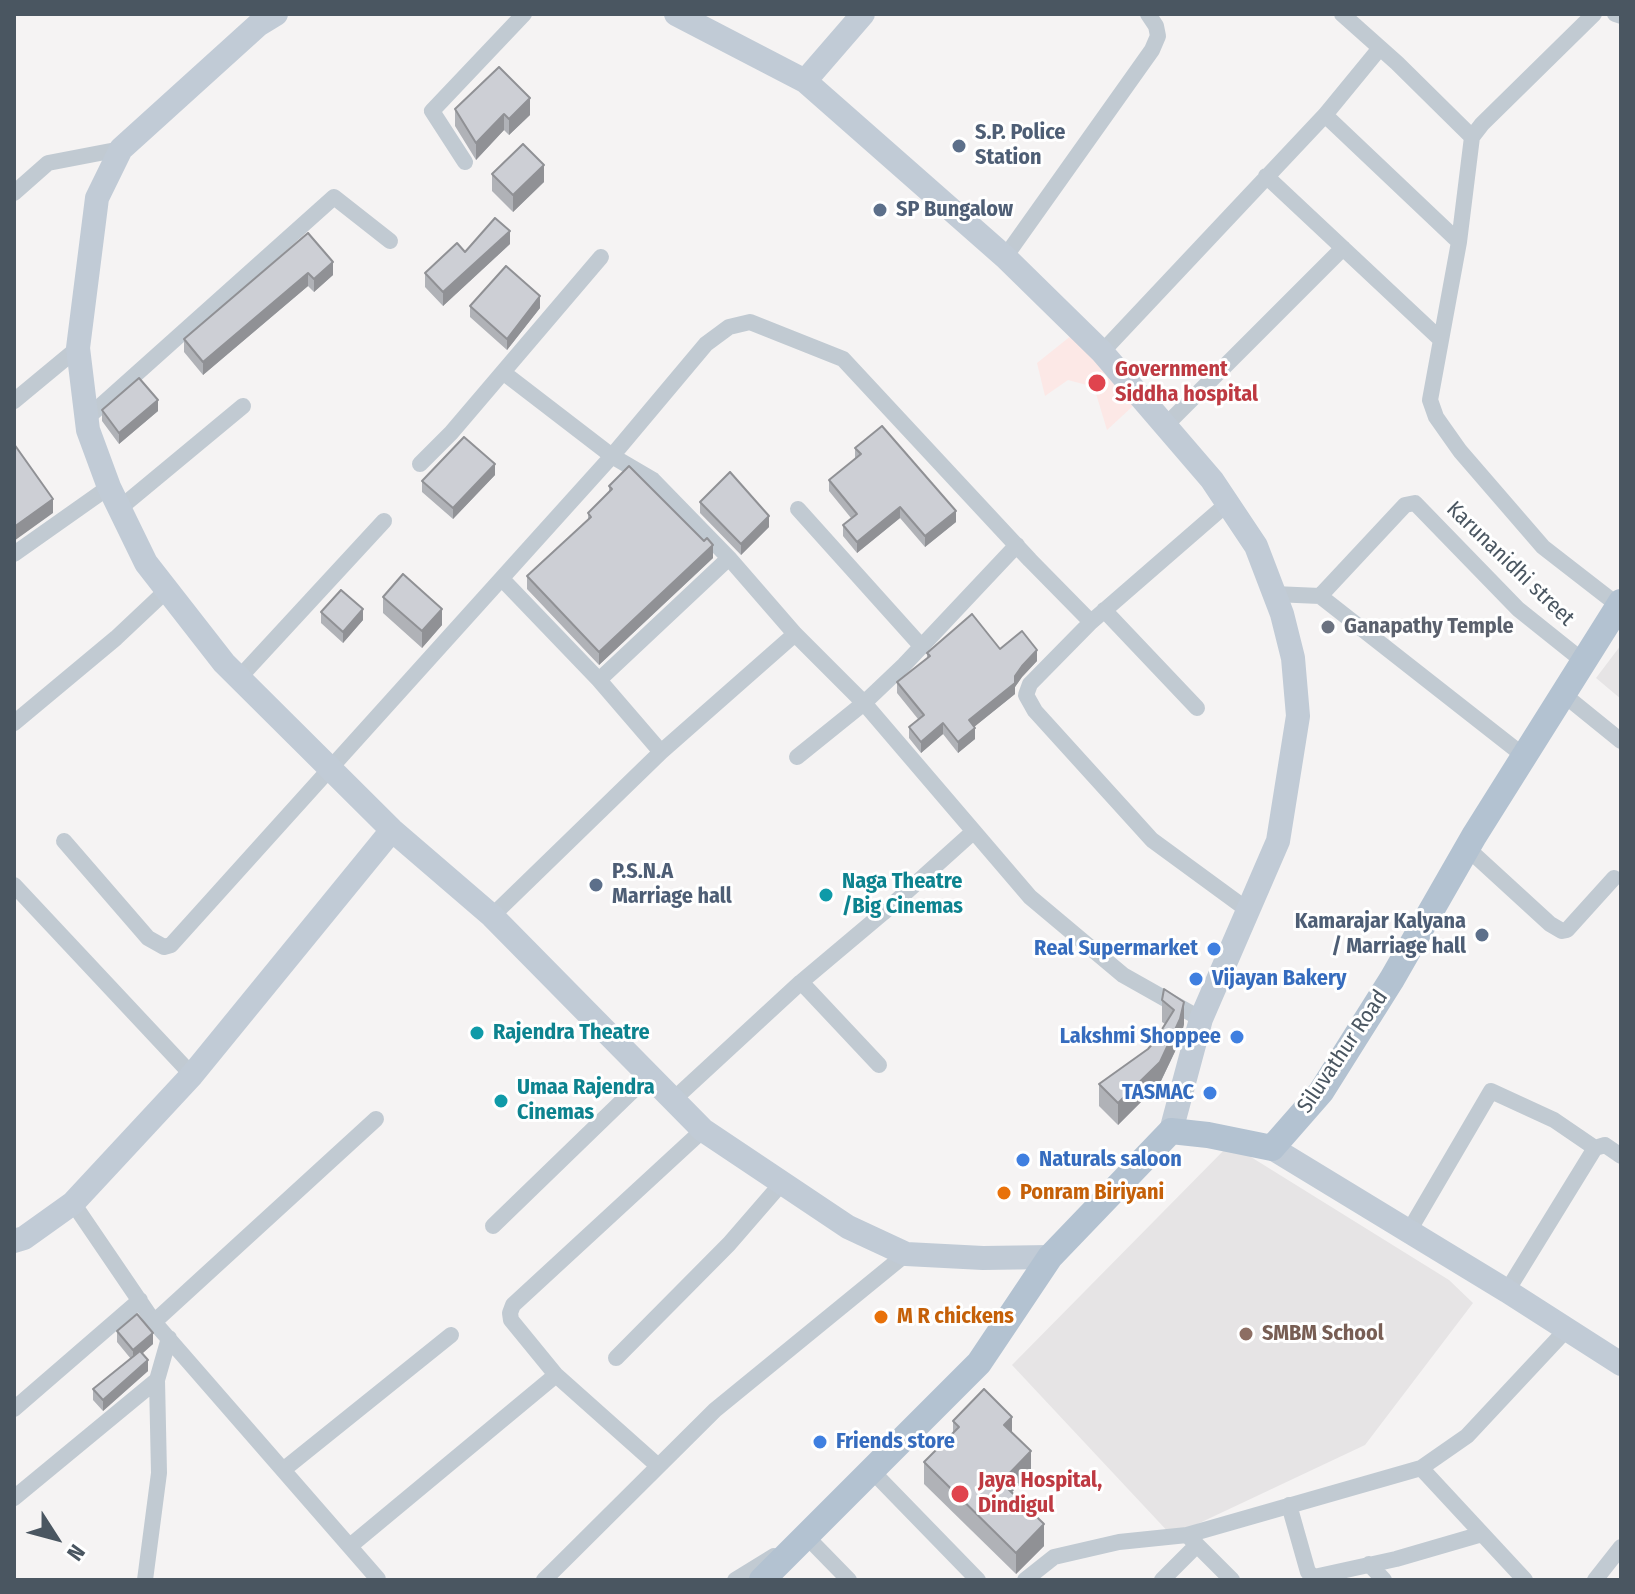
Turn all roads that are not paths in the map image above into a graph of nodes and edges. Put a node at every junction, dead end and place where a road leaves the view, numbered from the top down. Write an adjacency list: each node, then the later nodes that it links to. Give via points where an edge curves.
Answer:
1 (276, 14): 14 (street)
2 (524, 14): 15 (street, via 432,111)
3 (676, 14): 11 (street)
4 (863, 14): 11 (street)
5 (1148, 14): 22 (street, via 1158,36 1152,50)
6 (1342, 14): 10 (street)
7 (1594, 14): 13 (street)
8 (1615, 14): 9 (street)
9 (1621, 16)
10 (1380, 48): 12 (street); 13 (street)
11 (805, 81): 22 (street)
12 (1325, 115): 16 (street); 19 (street)
13 (1472, 137): 19 (street)
14 (121, 149): 17 (street, via 48,163); 24 (street, via 97,198)
15 (465, 162)
16 (1266, 176): 20 (street); 25 (street)
17 (14, 193)
18 (390, 241): 29 (street, via 334,197)
19 (1459, 242): 23 (street)
20 (1343, 248): 23 (street); 30 (street)
21 (601, 257): 26 (street)
22 (1005, 257): 25 (street)
23 (1440, 339): 44 (street, via 1430,400 1436,417 1543,547)
24 (78, 348): 27 (street); 29 (street)
25 (1102, 352): 30 (street)
26 (504, 373): 31 (street); 32 (street)
27 (14, 401)
28 (243, 406): 33 (street)
29 (87, 418): 33 (street)
30 (1165, 426): 34 (street)
31 (612, 456): 37 (street, via 706,344 729,327 750,322 843,359); 39 (street, via 653,480); 40 (street)
32 (420, 464)
33 (114, 498): 38 (street); 41 (street, via 146,563)
34 (1228, 503): 42 (street, via 1256,546); 45 (street)
35 (798, 509): 48 (street)
36 (384, 521): 50 (street)
37 (1017, 545): 46 (street); 48 (street)
38 (14, 554)
39 (729, 558): 47 (street); 51 (street)
40 (502, 579): 51 (street); 60 (street)
41 (167, 590): 50 (street); 55 (street)
42 (1274, 594): 43 (street); 67 (street, via 1293,658 1298,716 1278,841)
43 (1320, 596): 49 (street, Karunanidhi street, via 1405,505 1415,503 1518,609); 58 (street)
44 (1620, 604): 49 (main road, Siluvathur Road)
45 (1104, 610): 46 (street); 54 (street)
46 (1091, 622): 67 (street, via 1030,684 1026,695 1152,840)
47 (795, 634): 53 (street); 57 (street)
48 (922, 647): 53 (street)
49 (1583, 661): 52 (main road, Siluvathur Road)
50 (239, 678): 60 (street)
51 (599, 680): 57 (street)
52 (1563, 694): 56 (street); 58 (main road, Siluvathur Road)
53 (864, 703): 59 (street); 62 (street)
54 (1197, 708)
55 (14, 723)
56 (1621, 741)
57 (661, 752): 68 (street)
58 (1524, 756): 64 (main road, Siluvathur Road)
59 (797, 757)
60 (330, 769): 61 (street); 63 (street, via 164,947 148,938)
61 (392, 830): 68 (street); 73 (street)
62 (973, 832): 69 (street); 70 (street, via 1030,897 1123,975)
63 (64, 841)
64 (1467, 848): 65 (street, via 1562,931); 78 (main road, Siluvathur Road, via 1321,1092)
65 (1614, 878)
66 (18, 898): 73 (street)
67 (1249, 911): 70 (street)
68 (492, 916): 72 (street)
69 (801, 982): 71 (street); 74 (street)
70 (1201, 1019): 77 (street)
71 (879, 1065)
72 (650, 1074): 74 (street); 83 (street)
73 (192, 1075): 82 (street)
74 (673, 1100): 76 (street)
75 (376, 1119): 90 (street)
76 (703, 1130): 81 (street); 96 (street, via 513,1305 511,1320)
77 (1171, 1131): 78 (main road); 87 (main road)
78 (1272, 1148): 84 (street)
79 (1595, 1148): 80 (street, via 1605,1145); 84 (street, via 1554,1120 1491,1091); 88 (street)
80 (1621, 1156)
81 (781, 1184): 86 (street, via 848,1227); 94 (street)
82 (73, 1203): 85 (street); 89 (street)
83 (493, 1226)
84 (1409, 1231): 88 (street)
85 (17, 1236)
86 (906, 1254): 87 (street); 99 (street, via 715,1410)
87 (1050, 1257): 102 (main road, via 979,1363)
88 (1507, 1291): 91 (street)
89 (140, 1300): 90 (street); 98 (street)
90 (154, 1322): 93 (street)
91 (1567, 1329): 95 (street); 100 (street, via 1467,1436)
92 (451, 1335): 101 (street)
93 (169, 1338): 97 (street); 101 (street)
94 (616, 1358)
95 (1621, 1364)
96 (556, 1375): 99 (street); 108 (street)
97 (157, 1380): 103 (street); 111 (street, via 159,1473)
98 (14, 1409)
99 (657, 1465): 113 (street)
100 (1421, 1468): 104 (street); 105 (street)
101 (283, 1470): 108 (street)
102 (872, 1471): 106 (main road); 118 (street)
103 (14, 1498)
104 (1289, 1505): 107 (street); 110 (street, via 1308,1572 1314,1577)
105 (1482, 1534): 110 (street); 123 (street)
106 (806, 1536): 114 (street); 115 (main road); 116 (street); 117 (street)
107 (1192, 1540): 119 (street, via 1119,1542 1054,1557); 120 (street); 121 (street)
108 (350, 1546): 112 (street)
109 (1621, 1547): 124 (street)
110 (1369, 1564): 122 (street)
111 (145, 1580)
112 (376, 1580)
113 (544, 1580)
114 (735, 1580)
115 (762, 1580)
116 (776, 1580)
117 (849, 1580)
118 (978, 1580)
119 (1025, 1580)
120 (1162, 1580)
121 (1232, 1580)
122 (1384, 1580)
123 (1525, 1580)
124 (1595, 1580)

